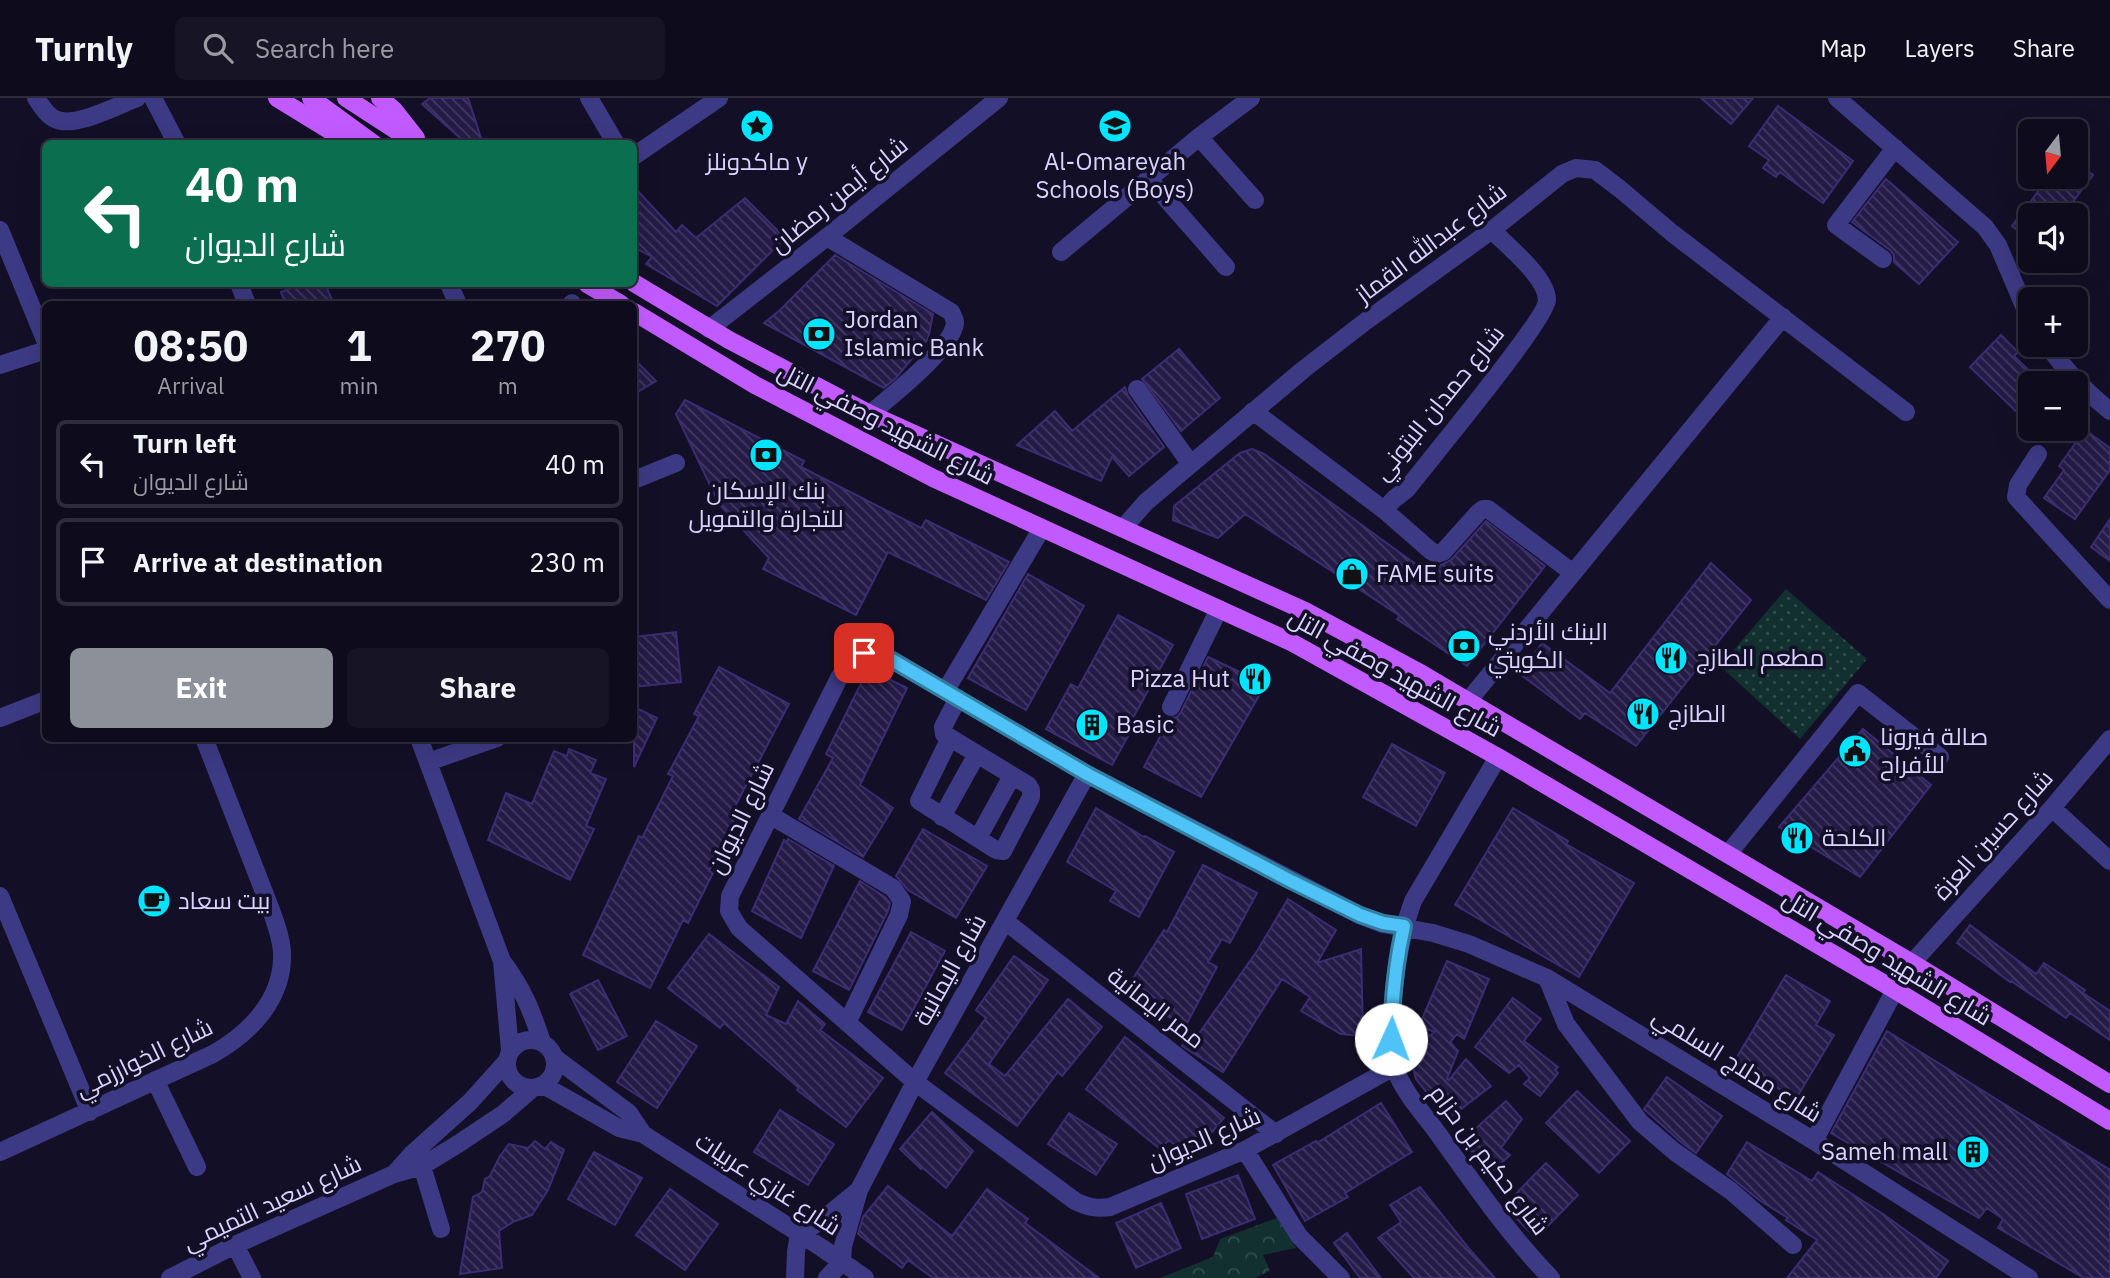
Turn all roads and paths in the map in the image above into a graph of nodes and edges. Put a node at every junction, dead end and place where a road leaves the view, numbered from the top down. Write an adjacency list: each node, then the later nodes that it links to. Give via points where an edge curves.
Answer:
1 (36, 98): 2 (street, via 53,119 62,122)
2 (137, 98)
3 (153, 98): 14 (street)
4 (277, 98): 15 (main road)
5 (346, 98): 17 (main road)
6 (380, 98): 18 (main road)
7 (589, 98): 19 (street)
8 (719, 98): 21 (street)
9 (999, 98): 26 (street, شارع أيمن رمضان)
10 (1251, 98): 13 (street)
11 (1837, 98): 20 (street)
12 (314, 100): 16 (main road)
13 (1199, 137): 22 (street); 23 (street)
14 (175, 140)
15 (347, 140)
16 (369, 140)
17 (412, 140)
18 (415, 140)
19 (614, 140)
20 (1895, 148): 28 (street, via 1836,225); 32 (street, via 1985,227)
21 (637, 154)
22 (1148, 178): 27 (street); 29 (street)
23 (1255, 200)
24 (0, 230): 37 (street)
25 (1492, 230): 35 (street, شارع عبدالله القماز, via 1562,174 1576,168 1595,170); 42 (street, شارع عبدالله القماز, via 1366,321); 50 (street, شارع حمدان البتوني, via 1538,277 1547,303 1408,489)
26 (827, 237): 36 (street, شارع أيمن رمضان); 45 (street, via 954,318 948,337 932,359)
27 (1061, 252)
28 (1883, 259)
29 (1226, 267)
30 (637, 285): 36 (main road, شارع الشهيد وصفي التل)
31 (592, 287): 33 (main road)
32 (2018, 292)
33 (616, 301)
34 (637, 314): 51 (main road, شارع الشهيد وصفي التل, via 715,363 842,432)
35 (1783, 317): 44 (street, شارع عبدالله القماز); 53 (street)
36 (709, 329): 45 (main road, شارع الشهيد وصفي التل)
37 (42, 332)
38 (42, 351): 40 (street)
39 (2055, 357): 43 (street)
40 (0, 365)
41 (1137, 389): 48 (street)
42 (1253, 411): 48 (street, شارع عبدالله القماز); 50 (street, شارع حمدان البتوني)
43 (2110, 411)
44 (1906, 412)
45 (870, 414): 52 (main road, شارع الشهيد وصفي التل)
46 (2038, 454): 54 (street, via 2018,485 2016,497)
47 (676, 463): 49 (street)
48 (1190, 463): 52 (street, شارع عبدالله القماز)
49 (637, 479)
50 (1384, 510): 53 (street, via 1440,554 1478,513 1488,509)
51 (1042, 528): 55 (main road, شارع الشهيد وصفي التل); 56 (street)
52 (1123, 528): 57 (main road, شارع الشهيد وصفي التل, via 1305,611)
53 (1573, 573): 57 (street)
54 (2110, 600)
55 (1219, 609): 59 (street); 67 (main road, شارع الشهيد وصفي التل, via 1291,642)
56 (952, 694): 61 (street, via 943,727); 70 (street, شارع الديوان); 73 (street, شارع الديوان, via 876,654 864,653 851,661)
57 (1469, 700): 76 (main road, شارع الشهيد وصفي التل)
58 (42, 702): 60 (street)
59 (1171, 707)
60 (0, 718)
61 (950, 738): 66 (street); 74 (street, via 919,801)
62 (2110, 739): 72 (street, شارع حسين العزة)
63 (206, 742): 91 (street, شارع الخوارزمي, via 280,935 280,973 268,1006 235,1042)
64 (420, 742): 69 (street)
65 (486, 742): 69 (street)
66 (977, 754): 71 (street); 74 (street)
67 (1498, 757): 80 (street, شارع حكيم بن حزام, via 1425,877); 85 (main road, شارع الشهيد وصفي التل)
68 (1940, 757): 76 (street, via 1857,693)
69 (428, 762): 82 (street)
70 (1087, 774): 79 (street, شارع اليمانية); 80 (street, شارع الديوان, via 1360,915)
71 (1012, 776): 75 (street); 75 (street, via 1031,790 1017,827 1003,851)
72 (2052, 808): 77 (street); 83 (street, شارع حسين العزة)
73 (770, 815): 86 (street, شارع الديوان, via 730,896 729,911 739,928); 86 (street, via 894,888 902,901)
74 (942, 817): 75 (street)
75 (978, 838)
76 (1728, 854): 83 (main road, شارع الشهيد وصفي التل)
77 (2110, 862)
78 (0, 896): 81 (street)
79 (1005, 920): 92 (street, شارع اليمانية); 98 (street, ممر اليمانية)
80 (1404, 926): 84 (street, شارع مدلاج السلمي, via 1469,944); 90 (street, شارع حكيم بن حزام, via 1393,990)
81 (7, 934): 95 (street)
82 (502, 961): 87 (street, via 526,998); 88 (street)
83 (1912, 963): 93 (main road, شارع الشهيد وصفي التل)
84 (1547, 978): 99 (street, شارع مدلاج السلمي); 109 (street, via 1566,1024 1640,1122)
85 (1895, 990): 96 (main road, شارع الشهيد وصفي التل); 99 (street)
86 (847, 1023): 92 (street, شارع الديوان)
87 (542, 1042): 88 (street, via 525,1040); 89 (street)
88 (508, 1056): 94 (street, via 507,1070 516,1084); 104 (street, شارع سعيد التميمي, via 470,1102)
89 (555, 1058): 94 (street, via 551,1079); 97 (street, شارع غازي عربيات, via 629,1113)
90 (1394, 1067): 98 (street, شارع الديوان); 117 (street, شارع حكيم بن حزام, via 1475,1186)
91 (155, 1080): 95 (street, شارع الخوارزمي); 103 (street)
92 (915, 1082): 100 (street, شارع الديوان, via 1086,1207 1110,1207); 105 (street, شارع اليمانية)
93 (2110, 1084)
94 (538, 1087): 97 (street, شارع غازي عربيات, via 619,1128); 102 (street, شارع سعيد التميمي)
95 (90, 1112): 101 (street, شارع الخوارزمي)
96 (2110, 1121)
97 (643, 1134): 107 (street, شارع غازي عربيات)
98 (1276, 1134): 100 (street, شارع الديوان)
99 (1814, 1141): 118 (street, شارع مدلاج السلمي)
100 (1245, 1150): 116 (street, via 1299,1236)
101 (0, 1152)
102 (422, 1166): 104 (street, شارع سعيد التميمي); 106 (street)
103 (197, 1167)
104 (394, 1174): 108 (street, شارع سعيد التميمي)
105 (859, 1190): 107 (street, شارع اليمانية); 110 (street, شارع اليمانية)
106 (441, 1228)
107 (799, 1234): 110 (street, شارع غازي عربيات); 113 (street)
108 (235, 1245): 111 (street, شارع سعيد التميمي); 112 (street)
109 (1793, 1245)
110 (842, 1262): 114 (street); 115 (street, شارع غازي عربيات)
111 (170, 1278)
112 (252, 1278)
113 (795, 1278)
114 (827, 1278)
115 (865, 1278)
116 (1341, 1278)
117 (1551, 1278)
118 (2029, 1278)

